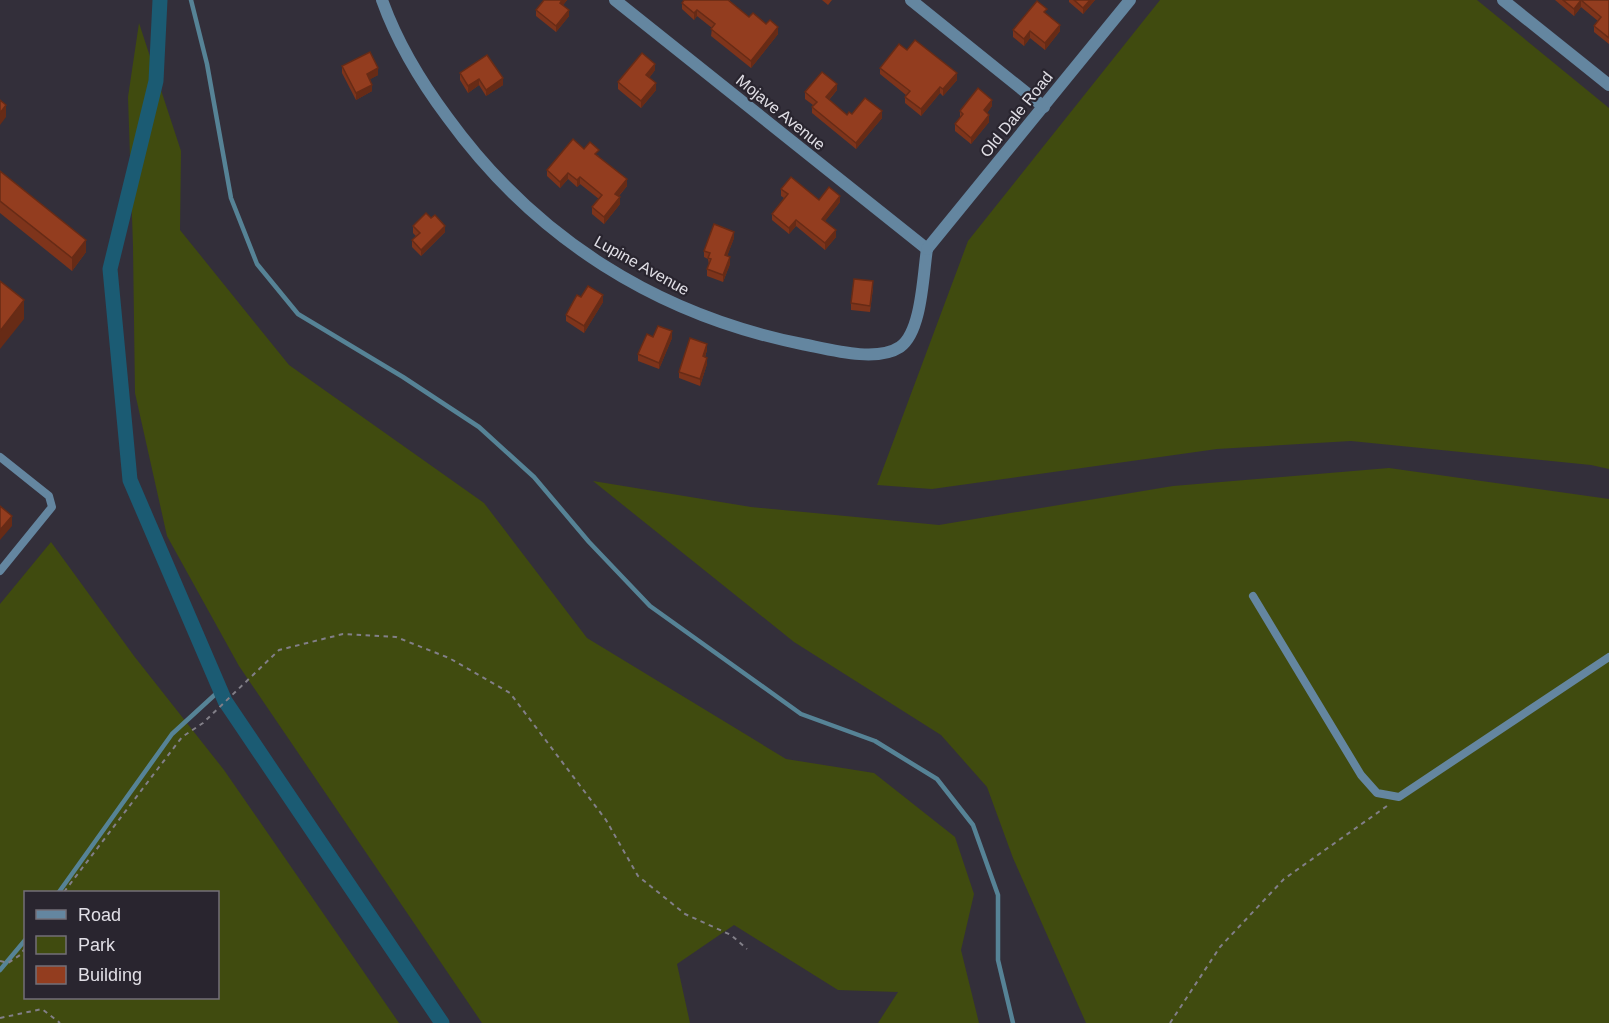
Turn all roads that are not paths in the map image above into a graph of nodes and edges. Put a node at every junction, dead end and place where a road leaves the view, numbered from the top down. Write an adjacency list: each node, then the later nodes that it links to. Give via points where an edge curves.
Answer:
1 (382, 0): 8 (street, Lupine Avenue, via 392,27 438,104 506,188 546,226 604,266 694,312 777,339 845,352 889,352 901,347 911,334 919,309)
2 (615, 0): 8 (street, Mojave Avenue)
3 (911, 0): 7 (street)
4 (1130, 0): 7 (street, Old Dale Road)
5 (1503, 0): 6 (street)
6 (1609, 85)
7 (1044, 107): 8 (street, Old Dale Road)
8 (927, 249)
9 (0, 458): 10 (lane, via 49,496 52,507)
10 (0, 571)
11 (1253, 596): 12 (lane, via 1361,775 1377,793 1399,797)
12 (1609, 657)

